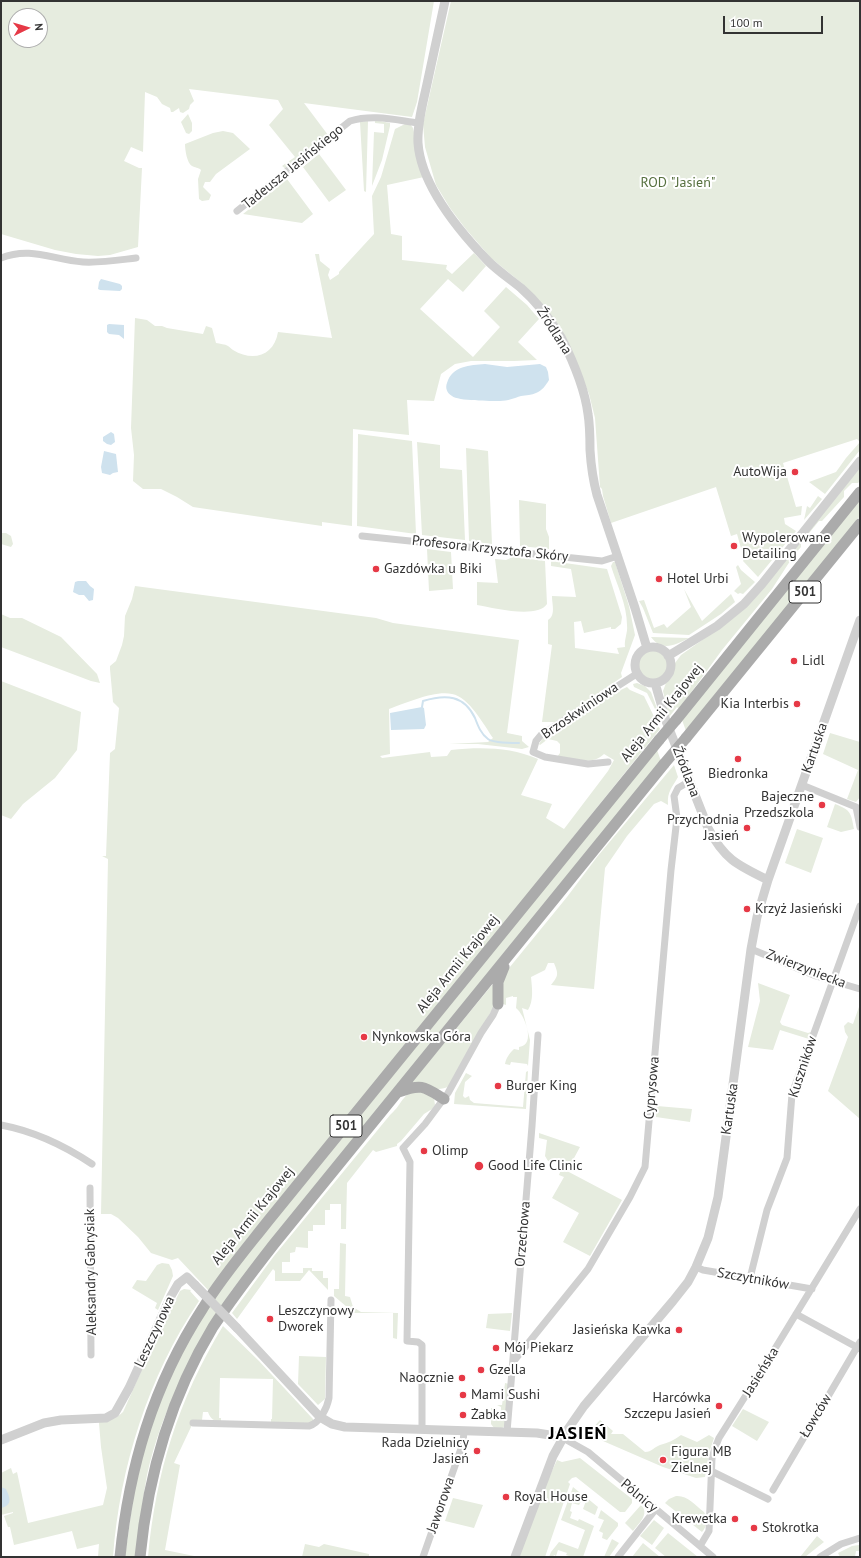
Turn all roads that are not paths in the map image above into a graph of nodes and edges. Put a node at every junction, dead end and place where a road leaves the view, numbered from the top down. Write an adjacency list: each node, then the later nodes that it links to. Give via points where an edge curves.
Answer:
1 (445, 1): 2 (street, Źródlana)
2 (419, 123): 3 (street, Tadeusza Jasińskiego, via 374,117 350,121); 10 (street, Źródlana, via 418,145 423,165 447,212 474,247 546,314 561,337 585,397 593,479)
3 (237, 211)
4 (1, 258): 5 (street, via 10,254 30,252 84,262)
5 (136, 258)
6 (860, 461): 13 (street, via 744,604 717,626)
7 (860, 492): 56 (main road, Aleja Armii Krajowej / 501, bridge, via 224,1276 171,1364 146,1425 129,1491)
8 (860, 524): 23 (main road, 501, bridge)
9 (362, 536): 10 (street, Profesora Krzysztofa Skóry, via 602,561)
10 (618, 556): 12 (street, Źródlana)
11 (860, 620): 18 (street, Kartuska)
12 (647, 648): 13 (street, via 661,649); 14 (street, via 637,659)
13 (668, 656): 15 (street, via 671,664 669,673 663,680)
14 (638, 673): 15 (street, via 645,681); 16 (street, Brzoskwiniowa, via 541,735 533,752 588,764)
15 (655, 683): 17 (street, Źródlana, via 666,721)
16 (608, 762)
17 (690, 781): 21 (street, Źródlana, via 716,844 731,859); 42 (street, Cyprysowa, via 678,788 674,796 677,825 645,1167 588,1268)
18 (802, 785): 19 (street); 21 (street, Kartuska)
19 (858, 805): 20 (street)
20 (860, 827)
21 (768, 880): 24 (street, Kartuska)
22 (860, 906): 25 (street, Kuszników)
23 (514, 949): 27 (main road, via 499,979); 29 (main road, 501)
24 (751, 949): 25 (street, Zwierzyniecka); 35 (street, Kartuska, via 718,1197 708,1238)
25 (833, 982): 26 (street, Zwierzyniecka); 36 (street, Kuszników, via 792,1094 787,1158 767,1210)
26 (860, 989)
27 (498, 1004): 30 (street)
28 (538, 1036): 42 (street, Orzechowa)
29 (397, 1093): 30 (main road, via 418,1086); 57 (main road, 501, via 255,1268 226,1307 204,1344 184,1383 163,1437 152,1480)
30 (444, 1099): 45 (street, via 402,1148 410,1162 407,1341 422,1345)
31 (1, 1125): 32 (street, via 26,1131 61,1146)
32 (92, 1164)
33 (90, 1188): 41 (street, Aleksandry Gabrysiak)
34 (860, 1210): 37 (street, Jasieńska)
35 (696, 1267): 36 (street, Szczytników); 48 (street, Kartuska, via 673,1301 584,1406)
36 (750, 1278): 37 (street, Szczytników)
37 (812, 1289): 39 (street, Jasieńska)
38 (331, 1300): 43 (street, via 329,1398)
39 (796, 1314): 40 (street); 50 (street, Jasieńska, via 720,1438 712,1458)
40 (859, 1346): 51 (street, Łowców)
41 (91, 1355)
42 (512, 1362): 47 (street, Orzechowa)
43 (320, 1417): 44 (street, via 309,1426); 45 (street, Leszczynowa, via 332,1424 345,1427); 49 (street, Leszczynowa, bridge, via 187,1277 178,1284 171,1296 115,1413 106,1418 44,1423)
44 (193, 1423)
45 (422, 1429): 46 (street, Leszczynowa)
46 (464, 1431): 47 (street, Leszczynowa); 58 (street, Jaworowa, via 463,1443)
47 (507, 1432): 48 (street, Leszczynowa, via 548,1434)
48 (563, 1438): 53 (street, Pólnicy, via 588,1452); 59 (street, Kartuska, via 551,1462)
49 (1, 1439)
50 (711, 1471): 52 (street); 55 (street, Jasieńska, via 709,1531)
51 (773, 1490)
52 (768, 1499)
53 (655, 1510): 55 (street, Pólnicy); 60 (street)
54 (860, 1538): 62 (street, via 841,1544)
55 (700, 1546): 61 (street, Pólnicy)
56 (120, 1557)
57 (140, 1557)
58 (423, 1557)
59 (515, 1557)
60 (618, 1557)
61 (713, 1557)
62 (820, 1557)

